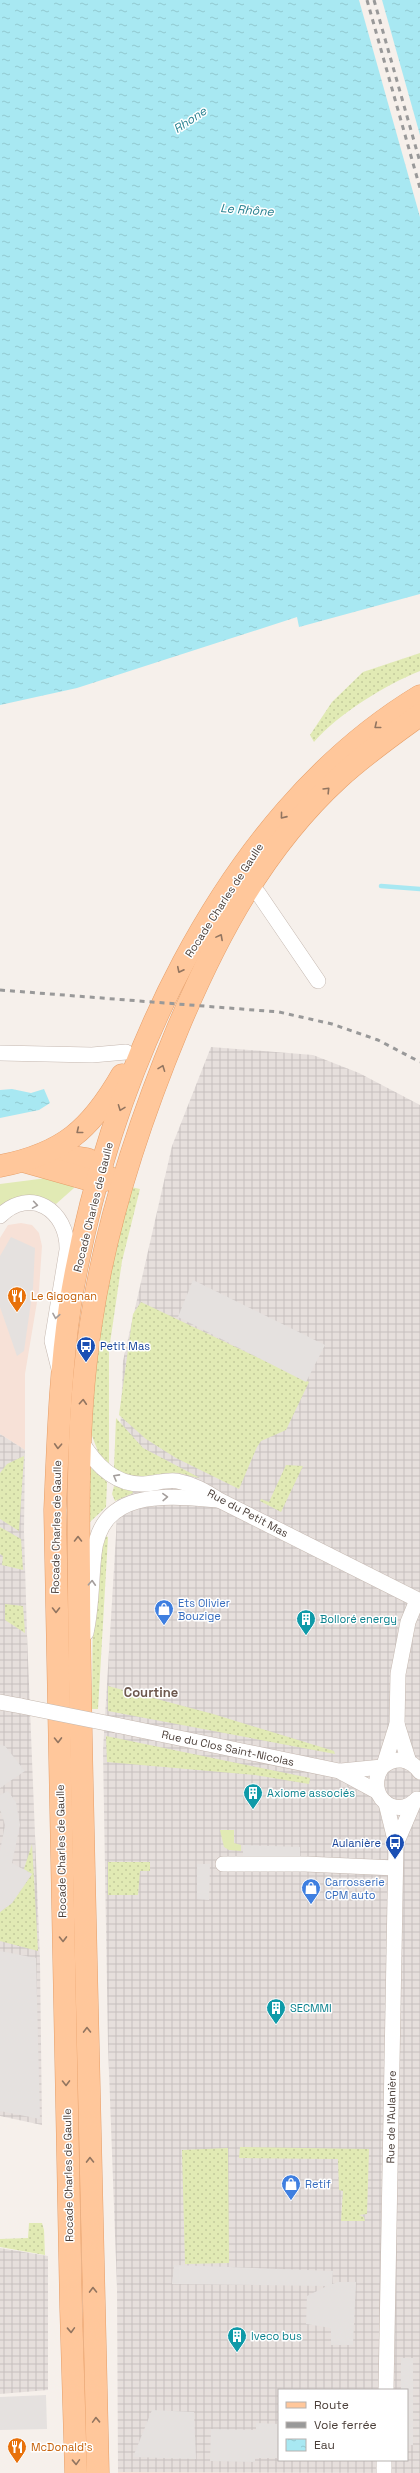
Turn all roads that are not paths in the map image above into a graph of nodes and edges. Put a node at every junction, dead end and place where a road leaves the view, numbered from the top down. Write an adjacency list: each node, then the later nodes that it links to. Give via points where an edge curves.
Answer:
1 (420, 696): 5 (main road, Rocade Charles de Gaulle, one-way to 5, via 394,711 356,743 319,777 263,840 229,888 186,958)
2 (420, 715): 3 (main road, Rocade Charles de Gaulle, one-way to 2, via 289,832 338,779)
3 (249, 885): 4 (street, via 258,893); 8 (main road, Rocade Charles de Gaulle, one-way to 3, via 161,1070 203,969)
4 (318, 981)
5 (135, 1049): 6 (street, via 92,1055); 7 (main road, one-way to 7, via 105,1104 86,1126); 11 (main road, Rocade Charles de Gaulle, one-way to 11, via 105,1150)
6 (0, 1053)
7 (48, 1153): 9 (main road); 11 (main road, via 87,1159)
8 (131, 1158): 11 (main road, via 117,1173); 13 (main road, Rocade Charles de Gaulle, via 109,1229)
9 (22, 1162): 10 (main road); 11 (main road)
10 (0, 1166)
11 (101, 1176): 13 (main road, via 107,1199 90,1268); 14 (main road, Rocade Charles de Gaulle, via 75,1279)
12 (0, 1216): 14 (street, one-way to 14, via 13,1206 23,1203 36,1204 47,1207 58,1215 64,1224 68,1238 67,1250 52,1341)
13 (91, 1323): 15 (main road, Rocade Charles de Gaulle, one-way to 13)
14 (61, 1379): 32 (main road, Rocade Charles de Gaulle, one-way to 32, via 55,1510 56,1619)
15 (81, 1441): 16 (street, Rue du Petit Mas, one-way to 15, via 200,1487 176,1480 143,1484 118,1479 97,1465); 18 (main road, Rocade Charles de Gaulle, one-way to 15, via 78,1520)
16 (219, 1500): 17 (street, Rue du Petit Mas); 18 (street, one-way to 16, via 91,1608 94,1553 100,1530 111,1515 128,1503 163,1496)
17 (418, 1601): 20 (street, via 408,1622 398,1674)
18 (79, 1662): 33 (main road, Rocade Charles de Gaulle, one-way to 18)
19 (0, 1702): 23 (street, Rue du Clos Saint-Nicolas, bridge)
20 (397, 1724): 21 (street); 22 (street)
21 (383, 1766): 22 (street, Rue du Clos Saint-Nicolas, via 396,1760); 23 (street, Rue du Clos Saint-Nicolas); 24 (street, via 377,1774)
22 (415, 1767)
23 (339, 1771): 24 (street, Rue du Clos Saint-Nicolas)
24 (376, 1791): 26 (street)
25 (418, 1798): 26 (street, via 400,1807); 27 (street, Rue de l'Aulanière, via 401,1827)
26 (386, 1803): 27 (street, Rue de l'Aulanière)
27 (396, 1844): 29 (street, Rue de l'Aulanière)
28 (223, 1864): 29 (street)
29 (395, 1868): 30 (street, Rue de l'Aulanière)
30 (386, 2389)
31 (384, 2461): 34 (street)
32 (76, 2473)
33 (98, 2473)
34 (384, 2473)

